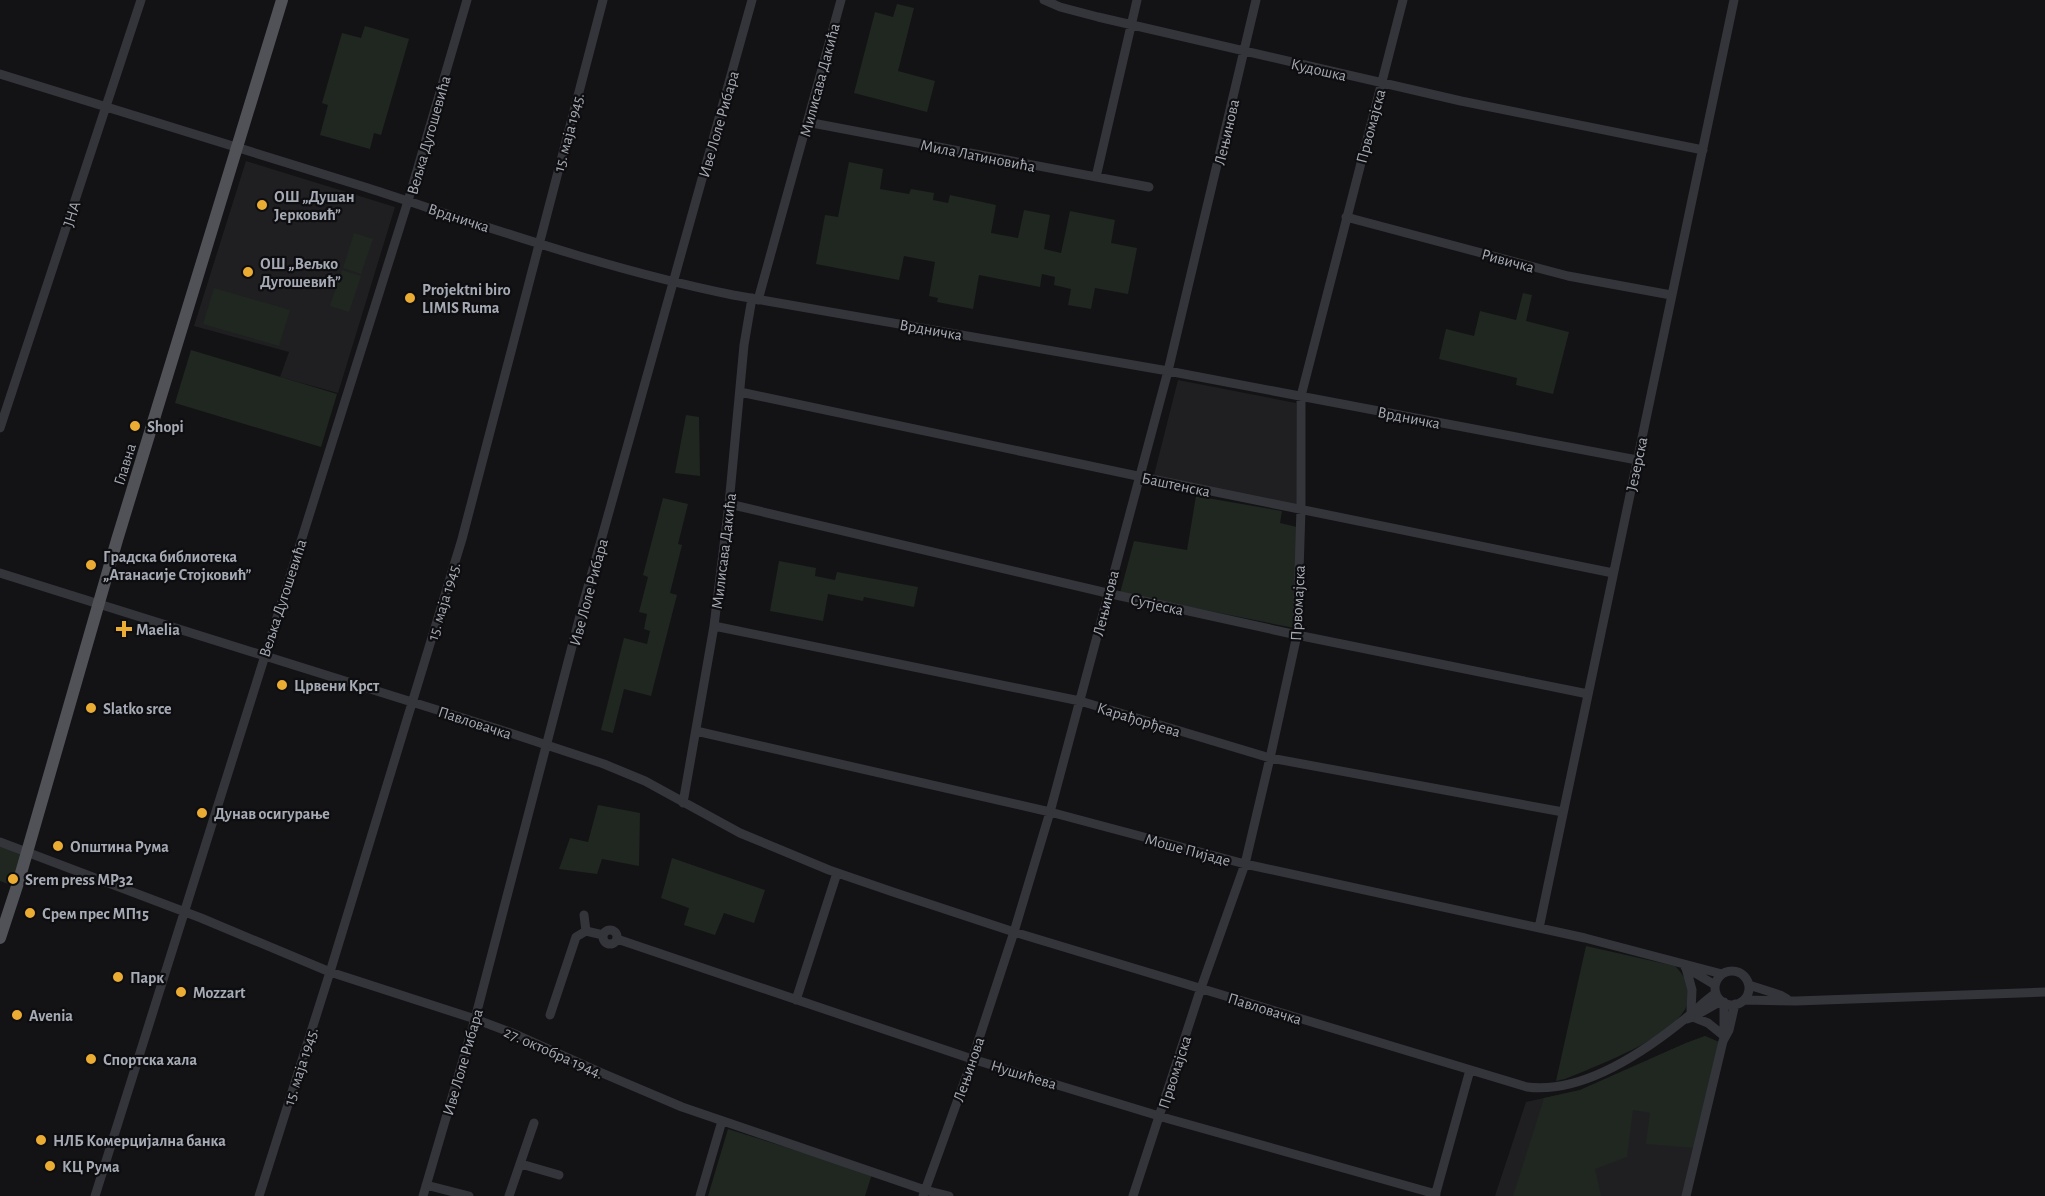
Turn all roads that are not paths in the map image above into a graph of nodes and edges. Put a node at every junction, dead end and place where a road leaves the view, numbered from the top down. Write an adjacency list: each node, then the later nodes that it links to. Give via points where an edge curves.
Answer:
1 (141, 0): 16 (street, ЈНА)
2 (282, 0): 18 (main road, Главна)
3 (467, 0): 22 (street, Вељка Дугошевића)
4 (603, 0): 24 (street, 15. маја 1945.)
5 (752, 0): 25 (street, Иве Лоле Рибара)
6 (841, 0): 17 (street, Милисава Дакића)
7 (1044, 0): 12 (street, Кудошка)
8 (1137, 0): 12 (street)
9 (1256, 0): 13 (street, Лењинова)
10 (1403, 0): 15 (street, Првомајска)
11 (1734, 0): 19 (street, Језерска)
12 (1131, 24): 13 (street, Кудошка); 20 (street)
13 (1245, 51): 15 (street, Кудошка); 28 (street, Лењинова)
14 (0, 74): 16 (street, Врдничка)
15 (1382, 83): 19 (street, Кудошка); 23 (street, Првомајска)
16 (106, 107): 18 (street, Врдничка); 31 (street, ЈНА)
17 (807, 122): 20 (street, Мила Латиновића); 27 (street, Милисава Дакића)
18 (238, 146): 22 (street, Врдничка); 39 (main road, Главна)
19 (1703, 150): 26 (street, Језерска)
20 (1096, 177): 21 (street, Мила Латиновића)
21 (1149, 188)
22 (408, 201): 24 (street, Врдничка); 42 (street, Вељка Дугошевића)
23 (1346, 218): 26 (street, Ривичка, via 1568,276); 30 (street, Првомајска)
24 (538, 243): 25 (street, Врдничка); 45 (street, 15. маја 1945., via 465,528)
25 (674, 282): 27 (street, Врдничка); 47 (street, Иве Лоле Рибара)
26 (1671, 295): 32 (street, Језерска)
27 (755, 299): 28 (street, Врдничка); 29 (street, Милисава Дакића, via 744,345)
28 (1168, 371): 30 (street, Врдничка); 33 (street, Лењинова)
29 (740, 392): 33 (street, Баштенска); 34 (street, Милисава Дакића)
30 (1301, 396): 32 (street, Врдничка); 35 (street, Првомајска)
31 (0, 428)
32 (1637, 460): 37 (street, Језерска)
33 (1139, 476): 35 (street, Баштенска); 38 (street, Лењинова)
34 (729, 504): 38 (street, Сутјеска); 40 (street, Милисава Дакића)
35 (1301, 509): 37 (street, Баштенска); 41 (street, Првомајска)
36 (0, 573): 39 (street, Павловачка)
37 (1613, 573): 43 (street, Језерска)
38 (1107, 594): 41 (street, Сутјеска); 44 (street, Лењинова)
39 (99, 604): 42 (street, Павловачка); 53 (main road, Главна)
40 (714, 626): 44 (street, Карађорђева); 46 (street, Милисава Дакића)
41 (1297, 635): 43 (street, Сутјеска); 48 (street, Првомајска)
42 (264, 656): 45 (street, Павловачка); 56 (street, Вељка Дугошевића)
43 (1588, 694): 50 (street, Језерска)
44 (1080, 701): 48 (street, Карађорђева); 51 (street, Лењинова)
45 (412, 702): 47 (street, Павловачка); 63 (street, 15. маја 1945.)
46 (696, 731): 49 (street, Милисава Дакића); 51 (street, Моше Пијаде)
47 (547, 745): 49 (street, Павловачка, via 630,774); 75 (street, Иве Лоле Рибара)
48 (1270, 758): 50 (street, Карађорђева); 54 (street, Првомајска)
49 (684, 803): 55 (street, Павловачка, via 740,833)
50 (1563, 812): 58 (street, Језерска)
51 (1050, 813): 54 (street, Моше Пијаде); 60 (street, Лењинова)
52 (0, 842): 53 (street, 27. октобра 1944.)
53 (26, 852): 56 (street, 27. октобра 1944.); 61 (main road, Главна)
54 (1245, 864): 58 (street, Моше Пијаде); 66 (street, Првомајска)
55 (837, 873): 60 (street, Павловачка); 70 (street)
56 (186, 912): 63 (street, 27. октобра 1944.); 87 (street, Вељка Дугошевића)
57 (584, 915): 59 (street)
58 (1539, 928): 62 (street, Моше Пијаде, via 1640,951)
59 (586, 930): 70 (street, Нушићева, via 603,935 608,944 617,939); 73 (street, via 576,938)
60 (1014, 932): 66 (street, Павловачка); 77 (street, Лењинова)
61 (0, 938)
62 (1683, 966): 64 (street, Моше Пијаде); 68 (street, Моше Пијаде); 74 (street, via 1692,990)
63 (330, 972): 75 (street, 27. октобра 1944.); 88 (street, 15. маја 1945.)
64 (1722, 974): 65 (street, via 1736,971 1745,976); 68 (street, Павловачка)
65 (1749, 985): 69 (street); 71 (street)
66 (1201, 988): 78 (street, Павловачка); 79 (street, Првомајска)
67 (2045, 992): 69 (street)
68 (1719, 995): 72 (street); 74 (street, Павловачка); 76 (street)
69 (1787, 999): 71 (street)
70 (796, 1000): 77 (street, Нушићева)
71 (1744, 1000): 72 (street)
72 (1735, 1004): 76 (street)
73 (550, 1015)
74 (1690, 1016): 76 (street, via 1711,1025); 78 (street, Павловачка, via 1612,1067 1561,1086 1527,1087)
75 (475, 1019): 80 (street, 27. октобра 1944.); 84 (street, Иве Лоле Рибара)
76 (1723, 1038): 95 (street)
77 (972, 1059): 79 (street, Нушићева); 85 (street, Лењинова)
78 (1470, 1070): 86 (street)
79 (1160, 1115): 86 (street, Нушићева); 94 (street, Првомајска)
80 (722, 1121): 85 (street, 27. октобра 1944.); 92 (street)
81 (534, 1122): 82 (street)
82 (521, 1164): 83 (street); 91 (street)
83 (559, 1175)
84 (426, 1185): 89 (street, Иве Лоле Рибара); 90 (street)
85 (924, 1193): 93 (street, 27. октобра 1944.)
86 (1435, 1195)
87 (95, 1196)
88 (259, 1196)
89 (423, 1196)
90 (469, 1196)
91 (509, 1196)
92 (700, 1196)
93 (949, 1196)
94 (1133, 1196)
95 (1686, 1196)

